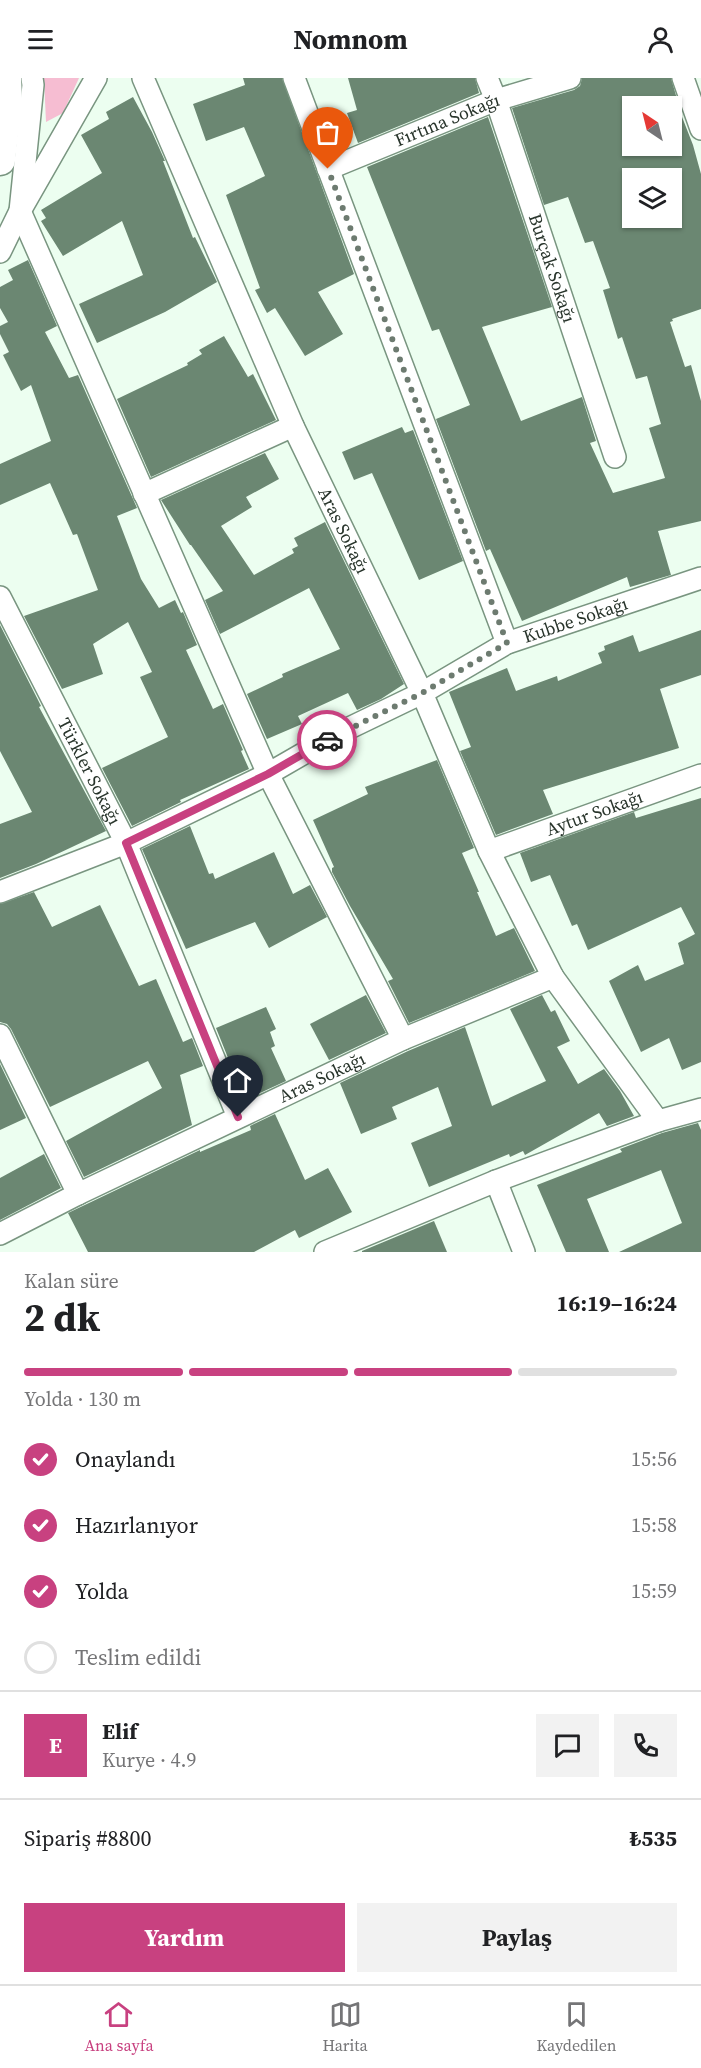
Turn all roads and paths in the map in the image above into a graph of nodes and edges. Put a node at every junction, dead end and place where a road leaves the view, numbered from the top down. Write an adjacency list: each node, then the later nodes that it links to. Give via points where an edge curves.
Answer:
1 (6, 78): 11 (main road)
2 (32, 78): 13 (street)
3 (96, 78): 13 (street)
4 (143, 78): 15 (street, Aras Sokağı)
5 (294, 78): 12 (street)
6 (487, 78): 9 (street, Burçak Sokağı)
7 (570, 78): 9 (street, Fırtına Sokağı)
8 (683, 78): 10 (street)
9 (496, 100): 12 (street, Fırtına Sokağı); 16 (street, Burçak Sokağı)
10 (701, 129)
11 (0, 160)
12 (328, 169): 20 (street)
13 (20, 211): 14 (street); 17 (street)
14 (0, 252)
15 (293, 426): 17 (street); 21 (street, Aras Sokağı)
16 (615, 458)
17 (144, 494): 22 (street)
18 (701, 579): 20 (street, Kubbe Sokağı)
19 (0, 597): 24 (street, Türkler Sokağı)
20 (507, 643): 21 (street, Kubbe Sokağı)
21 (422, 693): 22 (street, Kubbe Sokağı, via 339,733); 25 (street, Aras Sokağı)
22 (268, 774): 24 (street, Kubbe Sokağı); 29 (street)
23 (701, 775): 25 (street, Aytur Sokağı)
24 (126, 843): 26 (street, Kubbe Sokağı); 31 (street, Türkler Sokağı)
25 (489, 851): 27 (street, Aras Sokağı)
26 (0, 892)
27 (553, 977): 29 (street, Aras Sokağı); 32 (street, Aras Sokağı)
28 (0, 1035): 34 (street)
29 (403, 1039): 31 (street, Aras Sokağı)
30 (701, 1109): 32 (street)
31 (238, 1117): 34 (street, Aras Sokağı)
32 (658, 1121): 33 (street)
33 (496, 1181): 36 (street); 37 (street)
34 (78, 1194): 35 (street, Aras Sokağı)
35 (0, 1234)
36 (325, 1252)
37 (524, 1252)

